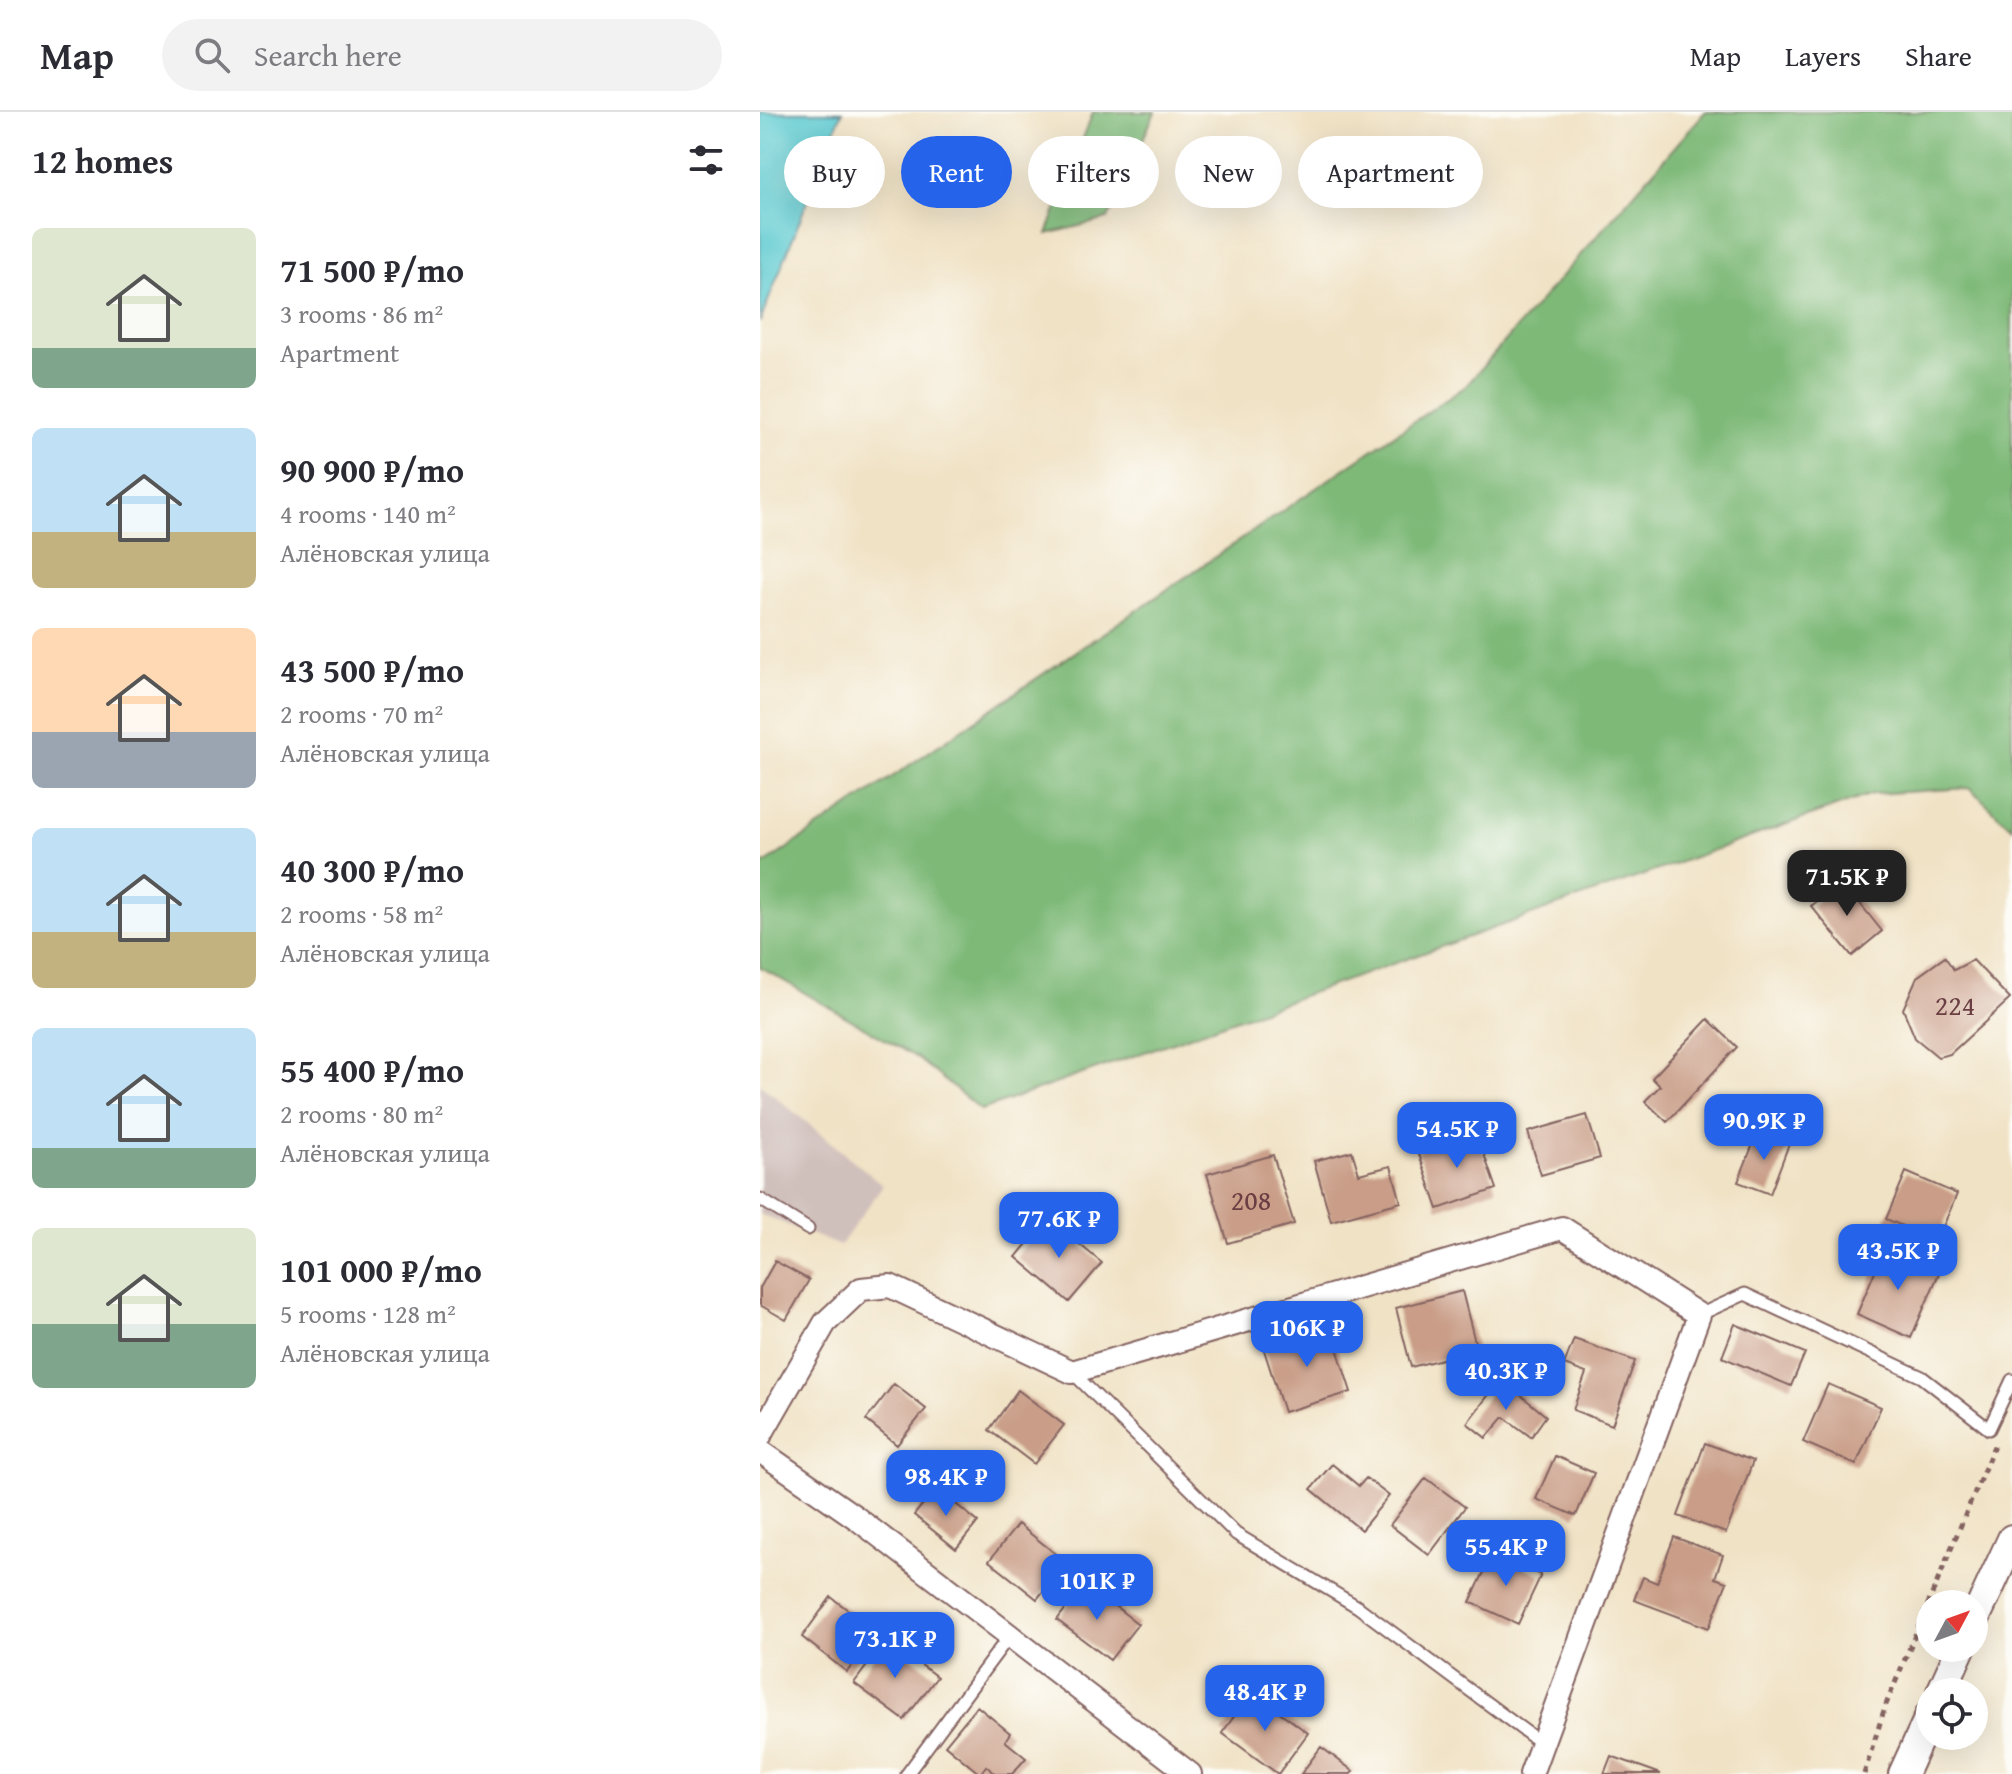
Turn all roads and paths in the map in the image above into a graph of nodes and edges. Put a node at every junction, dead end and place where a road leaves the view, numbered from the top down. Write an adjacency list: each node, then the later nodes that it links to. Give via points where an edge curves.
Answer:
1 (760, 1199): 2 (lane)
2 (808, 1229)
3 (1699, 1315): 4 (street, via 1562,1228); 5 (lane, via 1745,1294 1922,1377 1989,1429); 12 (street)
4 (1072, 1372): 6 (street, via 890,1286 861,1289 825,1323); 12 (lane, via 1236,1534 1358,1607)
5 (2012, 1380)
6 (760, 1436)
7 (1995, 1445): 17 (path, via 1885,1707)
8 (760, 1451): 11 (street)
9 (2012, 1539): 10 (street)
10 (1988, 1591)
11 (1010, 1635): 14 (lane); 15 (street)
12 (1542, 1744): 16 (street)
13 (1916, 1746): 18 (street)
14 (907, 1774)
15 (1190, 1774)
16 (1531, 1774)
17 (1864, 1774)
18 (1903, 1774)

